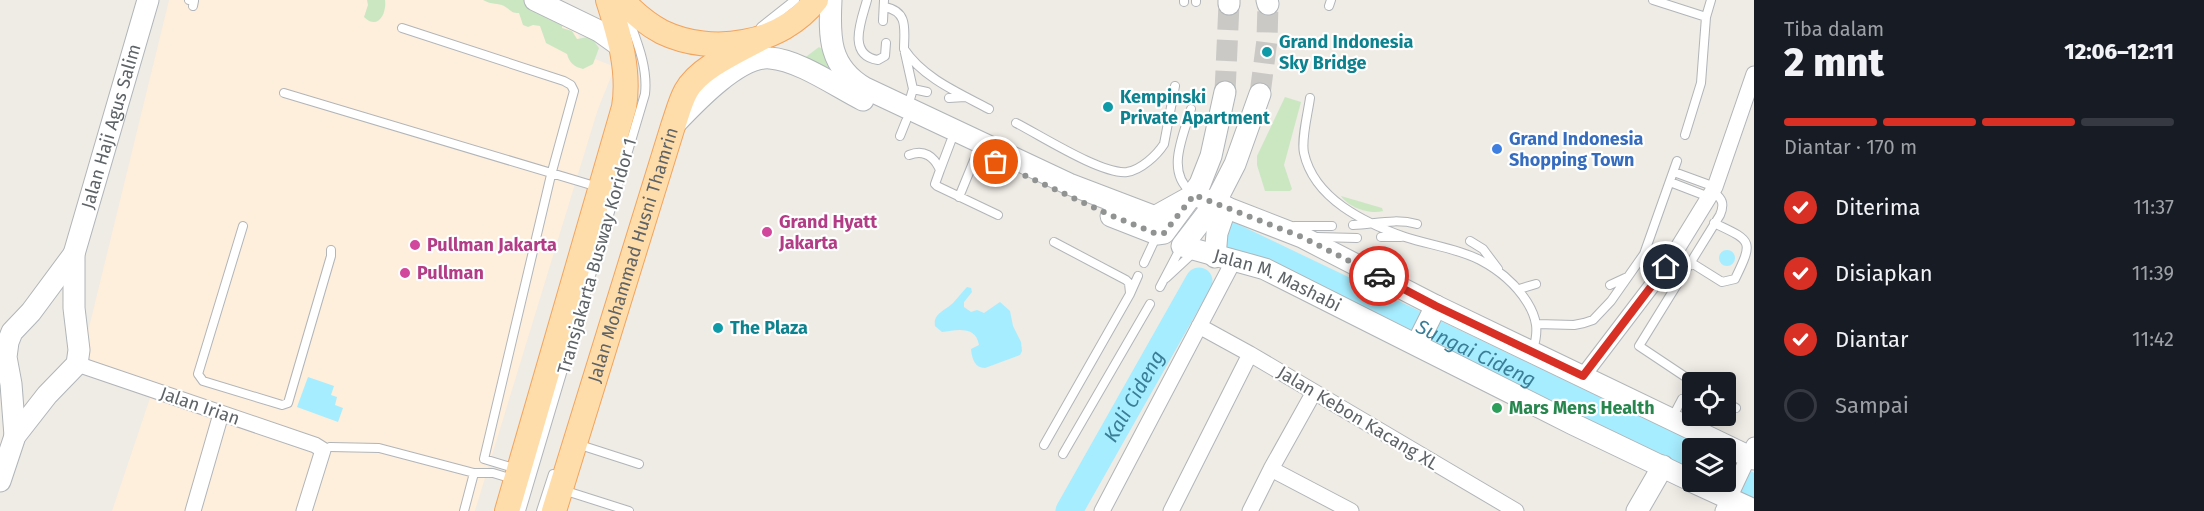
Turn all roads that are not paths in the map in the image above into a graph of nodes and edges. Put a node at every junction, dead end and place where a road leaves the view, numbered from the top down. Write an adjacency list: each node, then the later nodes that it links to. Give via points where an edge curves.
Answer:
1 (148, 0): 67 (street, Jalan Haji Agus Salim)
2 (535, 0): 17 (street, via 599,31)
3 (608, 0): 17 (main road)
4 (622, 0): 19 (main road, via 662,32); 119 (lane, Transjakarta Busway Koridor 1, via 643,61 645,94)
5 (795, 0): 19 (lane)
6 (816, 0): 15 (main road, via 791,23)
7 (831, 0): 34 (street, via 829,33 835,58 855,83)
8 (867, 0): 16 (lane, via 858,26 863,51 878,60 885,56)
9 (1653, 0): 12 (lane)
10 (1711, 0): 12 (lane)
11 (884, 3): 13 (lane); 18 (lane, via 904,22)
12 (1706, 17): 37 (lane, via 1701,83)
13 (882, 21)
14 (402, 28): 44 (lane, via 571,85 574,91)
15 (763, 37): 19 (main road); 36 (main road, Jalan Mohammad Husni Thamrin, via 696,78)
16 (886, 43)
17 (620, 46): 46 (main road, via 627,87)
18 (904, 49): 28 (lane, via 931,76); 34 (lane)
19 (722, 50)
20 (696, 67): 26 (lane)
21 (1754, 74): 29 (street)
22 (1175, 86): 35 (lane, via 1160,149 1133,171 1121,172)
23 (927, 92): 34 (lane)
24 (1225, 92): 48 (street, via 1211,156)
25 (284, 93): 44 (lane)
26 (674, 94)
27 (1260, 94): 50 (street)
28 (966, 97): 30 (lane); 32 (lane)
29 (1751, 97): 47 (street)
30 (949, 98)
31 (1310, 98): 53 (lane, via 1303,150 1313,177 1333,200)
32 (989, 110)
33 (1191, 110): 48 (lane, via 1177,161 1186,188)
34 (907, 114): 36 (street, via 799,67 764,58 713,85); 38 (street); 48 (street, via 1153,216)
35 (1016, 123)
36 (673, 126): 98 (main road, Jalan Mohammad Husni Thamrin)
37 (1685, 135)
38 (951, 141): 39 (street); 42 (lane)
39 (977, 153): 49 (lane); 59 (street)
40 (909, 155): 42 (lane, via 928,154)
41 (1677, 161): 43 (lane)
42 (940, 170): 49 (lane, via 936,185)
43 (1674, 172): 45 (lane); 47 (lane)
44 (550, 175): 46 (lane); 108 (lane, via 484,459)
45 (1670, 182): 47 (lane); 69 (lane)
46 (600, 188): 108 (main road)
47 (1712, 191): 52 (lane, via 1724,206); 72 (street)
48 (1194, 195): 50 (street); 59 (street, via 1164,233)
49 (959, 196): 51 (lane)
50 (1221, 205): 57 (street); 68 (street); 68 (street, via 1217,233)
51 (998, 215)
52 (1714, 223): 70 (lane); 70 (lane, via 1746,240 1749,256 1736,279 1722,282)
53 (1377, 224): 54 (lane, via 1393,220); 55 (lane); 60 (lane)
54 (1417, 224)
55 (1353, 225)
56 (243, 226): 66 (lane, via 198,374 203,381 282,405 288,403)
57 (1275, 226): 58 (lane); 61 (street)
58 (1332, 226)
59 (1157, 234): 71 (lane)
60 (1404, 236): 62 (lane); 73 (lane, via 1478,259)
61 (1302, 237): 63 (lane); 81 (street)
62 (1381, 237)
63 (1357, 238)
64 (1470, 241): 73 (lane, via 1483,249)
65 (1054, 242): 79 (lane, via 1126,280)
66 (331, 250)
67 (74, 254): 87 (street, Jalan Haji Agus Salim); 90 (street, Jalan Haji Agus Salim, via 79,350)
68 (1206, 254): 68 (lane, via 1162,284); 85 (street); 86 (street, Jalan M. Mashabi, via 1265,269)
69 (1644, 254): 72 (lane); 75 (lane)
70 (1690, 262): 92 (lane, via 1639,346)
71 (1144, 263)
72 (1666, 267): 91 (street)
73 (1501, 272): 78 (lane)
74 (1138, 276): 79 (lane)
75 (1626, 277): 77 (lane); 84 (lane, via 1593,320)
76 (1536, 284): 78 (lane)
77 (1610, 285)
78 (1519, 289): 83 (lane)
79 (1130, 294): 99 (lane)
80 (1150, 304): 101 (lane)
81 (1433, 311): 86 (street); 88 (street)
82 (1563, 320): 84 (lane)
83 (1537, 324): 84 (lane); 88 (lane)
84 (1550, 325)
85 (1198, 326): 89 (street, Jalan Kebon Kacang XL); 122 (street)
86 (1419, 340): 105 (street, Jalan M. Mashabi, via 1574,424)
87 (4, 341): 97 (street, Jalan Haji Agus Salim)
88 (1532, 351): 91 (street)
89 (1250, 354): 93 (street, Jalan Kebon Kacang XL); 123 (street)
90 (76, 364): 95 (street, Jalan Irian); 97 (street, Jalan Haji Agus Salim)
91 (1583, 376): 96 (street)
92 (1682, 378)
93 (1314, 392): 106 (street); 126 (street, Jalan Kebon Kacang XL)
94 (1682, 399): 96 (lane)
95 (221, 414): 100 (street, Jalan Irian); 115 (street)
96 (1672, 419): 102 (street)
97 (15, 436): 110 (street, Jalan Haji Agus Salim)
98 (576, 444): 104 (lane); 112 (main road, Jalan Mohammad Husni Thamrin)
99 (1044, 445)
100 (326, 448): 107 (lane, via 379,448); 116 (street)
101 (1063, 454)
102 (1751, 455): 113 (street)
103 (557, 461): 120 (lane)
104 (639, 464)
105 (1663, 466): 109 (street, Jalan M. Mashabi); 127 (street)
106 (1271, 469): 124 (street); 125 (street)
107 (474, 472): 108 (lane); 117 (lane)
108 (518, 475): 118 (main road)
109 (1682, 476)
110 (0, 482)
111 (1712, 492): 113 (street, Jalan M. Mashabi)
112 (558, 500): 121 (lane)
113 (1728, 501): 114 (street, Jalan M. Mashabi)
114 (1754, 510)
115 (193, 511)
116 (304, 511)
117 (464, 511)
118 (507, 511)
119 (521, 511)
120 (541, 511)
121 (629, 511)
122 (1102, 511)
123 (1171, 511)
124 (1250, 511)
125 (1351, 511)
126 (1516, 511)
127 (1637, 511)

